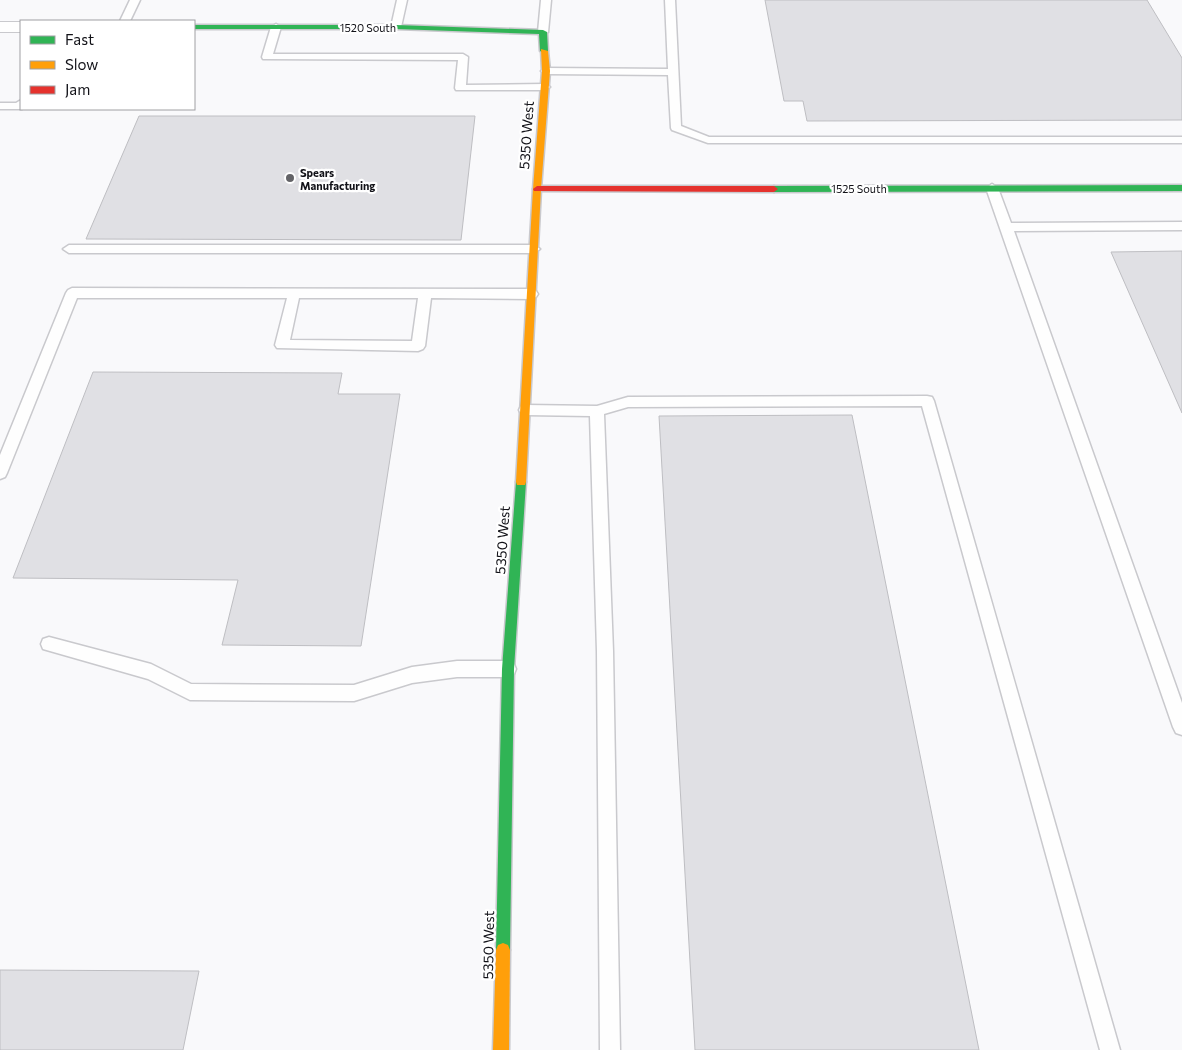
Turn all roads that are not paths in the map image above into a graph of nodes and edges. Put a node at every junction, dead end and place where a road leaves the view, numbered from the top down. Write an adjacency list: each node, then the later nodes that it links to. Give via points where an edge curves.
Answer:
1 (136, 0): 5 (lane)
2 (402, 0): 8 (lane)
3 (546, 0): 11 (lane)
4 (670, 0): 13 (lane)
5 (126, 20)
6 (195, 27): 7 (street, 1520 South)
7 (276, 27): 8 (street, 1520 South); 14 (lane, via 267,57 463,57 460,88)
8 (396, 27): 11 (street, 1520 South)
9 (0, 28): 10 (street)
10 (20, 28)
11 (543, 32): 12 (street, 5350 West)
12 (546, 71): 13 (lane); 14 (street, 5350 West)
13 (673, 72): 17 (lane, via 676,128 708,140)
14 (545, 88): 20 (street, 5350 West)
15 (0, 106): 16 (lane)
16 (20, 106)
17 (1182, 140)
18 (992, 188): 19 (street, 1525 South); 20 (street, 1525 South); 22 (lane)
19 (1182, 188)
20 (537, 189): 24 (street, 5350 West)
21 (1182, 226): 22 (lane)
22 (1007, 227): 33 (lane)
23 (69, 249): 24 (lane)
24 (534, 249): 27 (street, 5350 West)
25 (294, 292): 26 (lane); 26 (lane, via 282,345 418,346); 30 (lane, via 72,292)
26 (425, 293): 27 (lane)
27 (532, 294): 28 (street, 5350 West)
28 (526, 410): 29 (lane); 32 (street, 5350 West)
29 (597, 411): 35 (lane, via 605,651); 36 (lane, via 628,402 927,401)
30 (0, 473)
31 (49, 644): 32 (lane, via 151,672 190,692 354,693 412,675 457,669)
32 (508, 670): 34 (street, 5350 West)
33 (1182, 727)
34 (501, 1050)
35 (610, 1050)
36 (1110, 1050)

